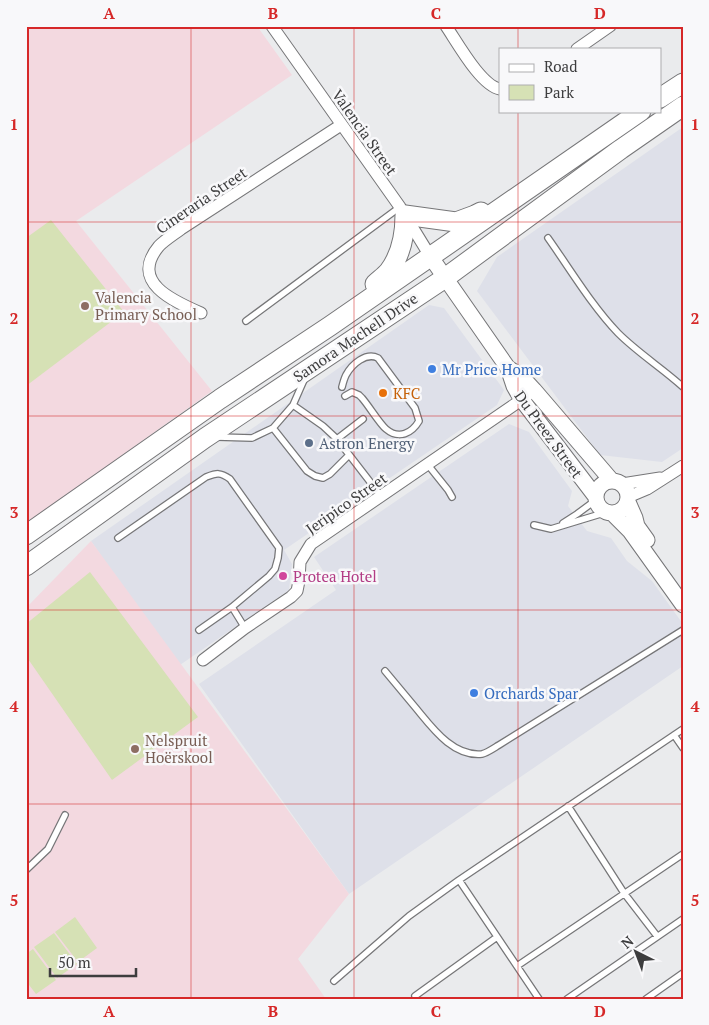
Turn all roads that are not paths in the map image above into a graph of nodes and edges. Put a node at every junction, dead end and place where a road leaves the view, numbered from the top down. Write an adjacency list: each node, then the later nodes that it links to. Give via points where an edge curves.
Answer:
1 (272, 26): 10 (street, Valencia Street)
2 (446, 26): 6 (street, via 477,71)
3 (610, 26): 4 (street)
4 (578, 48)
5 (683, 83): 7 (main road)
6 (499, 89)
7 (662, 97)
8 (683, 106): 15 (main road, Samora Machell Drive)
9 (640, 112): 11 (main road, Samora Machell Drive)
10 (341, 125): 12 (street, Valencia Street); 16 (street, Cineraria Street, via 180,229 158,248 150,262 149,274 154,282 179,304)
11 (580, 154): 12 (main road, via 475,215 456,222); 14 (main road, Samora Machell Drive)
12 (402, 211): 14 (street, Valencia Street); 17 (lane); 18 (main road, via 405,229 394,262)
13 (548, 238): 22 (lane, via 618,333)
14 (430, 256): 15 (street, Du Preez Street); 18 (main road, Samora Machell Drive)
15 (445, 278): 19 (main road, Samora Machell Drive); 20 (street, Du Preez Street)
16 (201, 313)
17 (246, 321)
18 (330, 326): 41 (main road, Samora Machell Drive)
19 (313, 366): 26 (lane, via 302,382); 29 (main road, Samora Machell Drive)
20 (508, 368): 23 (street, Du Preez Street); 25 (street, Du Preez Street)
21 (342, 387): 24 (lane, via 354,364 362,358 378,358 415,408 419,421 406,434 394,434 386,430 359,395 352,392)
22 (683, 387)
23 (534, 390): 25 (street, Jeripico Street); 34 (street, Du Preez Street)
24 (345, 396)
25 (522, 400): 32 (street, Jeripico Street); 37 (street, Du Preez Street)
26 (294, 406): 28 (lane); 30 (lane)
27 (363, 419): 30 (lane)
28 (273, 428): 29 (lane, via 252,438); 31 (lane, via 307,471 315,476 323,478 330,474)
29 (205, 438): 43 (main road, Samora Machell Drive)
30 (337, 439): 31 (lane)
31 (349, 454): 35 (lane)
32 (428, 465): 35 (street, Jeripico Street); 36 (lane)
33 (683, 466): 34 (street, via 666,477)
34 (622, 491): 37 (street, via 603,484); 38 (street, via 625,506); 44 (street, Du Preez Street, via 637,526)
35 (381, 496): 47 (street, Jeripico Street, via 311,544 300,562 297,590)
36 (452, 497)
37 (596, 498): 38 (street, via 600,508); 40 (lane)
38 (610, 513): 40 (lane); 45 (street, via 630,531)
39 (534, 525): 40 (lane)
40 (556, 527)
41 (26, 535)
42 (118, 538): 46 (lane, via 206,477 222,474 230,479 279,548 275,569)
43 (26, 566)
44 (683, 589)
45 (683, 604)
46 (232, 607): 47 (lane); 48 (lane)
47 (245, 628): 50 (street, Jeripico Street)
48 (199, 630)
49 (683, 630): 51 (lane, via 483,754 470,753 447,742)
50 (203, 660)
51 (385, 671)
52 (683, 729): 53 (lane)
53 (674, 735): 54 (lane); 55 (lane)
54 (683, 748)
55 (568, 806): 59 (lane); 60 (lane)
56 (66, 815): 58 (lane, via 48,849)
57 (683, 854): 60 (lane)
58 (26, 870)
59 (459, 880): 63 (lane); 66 (lane, via 409,916)
60 (624, 893): 62 (lane); 64 (lane)
61 (683, 919): 62 (lane)
62 (657, 936): 69 (lane)
63 (498, 937): 64 (lane); 67 (lane)
64 (517, 966): 68 (lane)
65 (683, 973): 70 (lane)
66 (334, 980)
67 (415, 996)
68 (539, 999)
69 (567, 999)
70 (646, 999)

